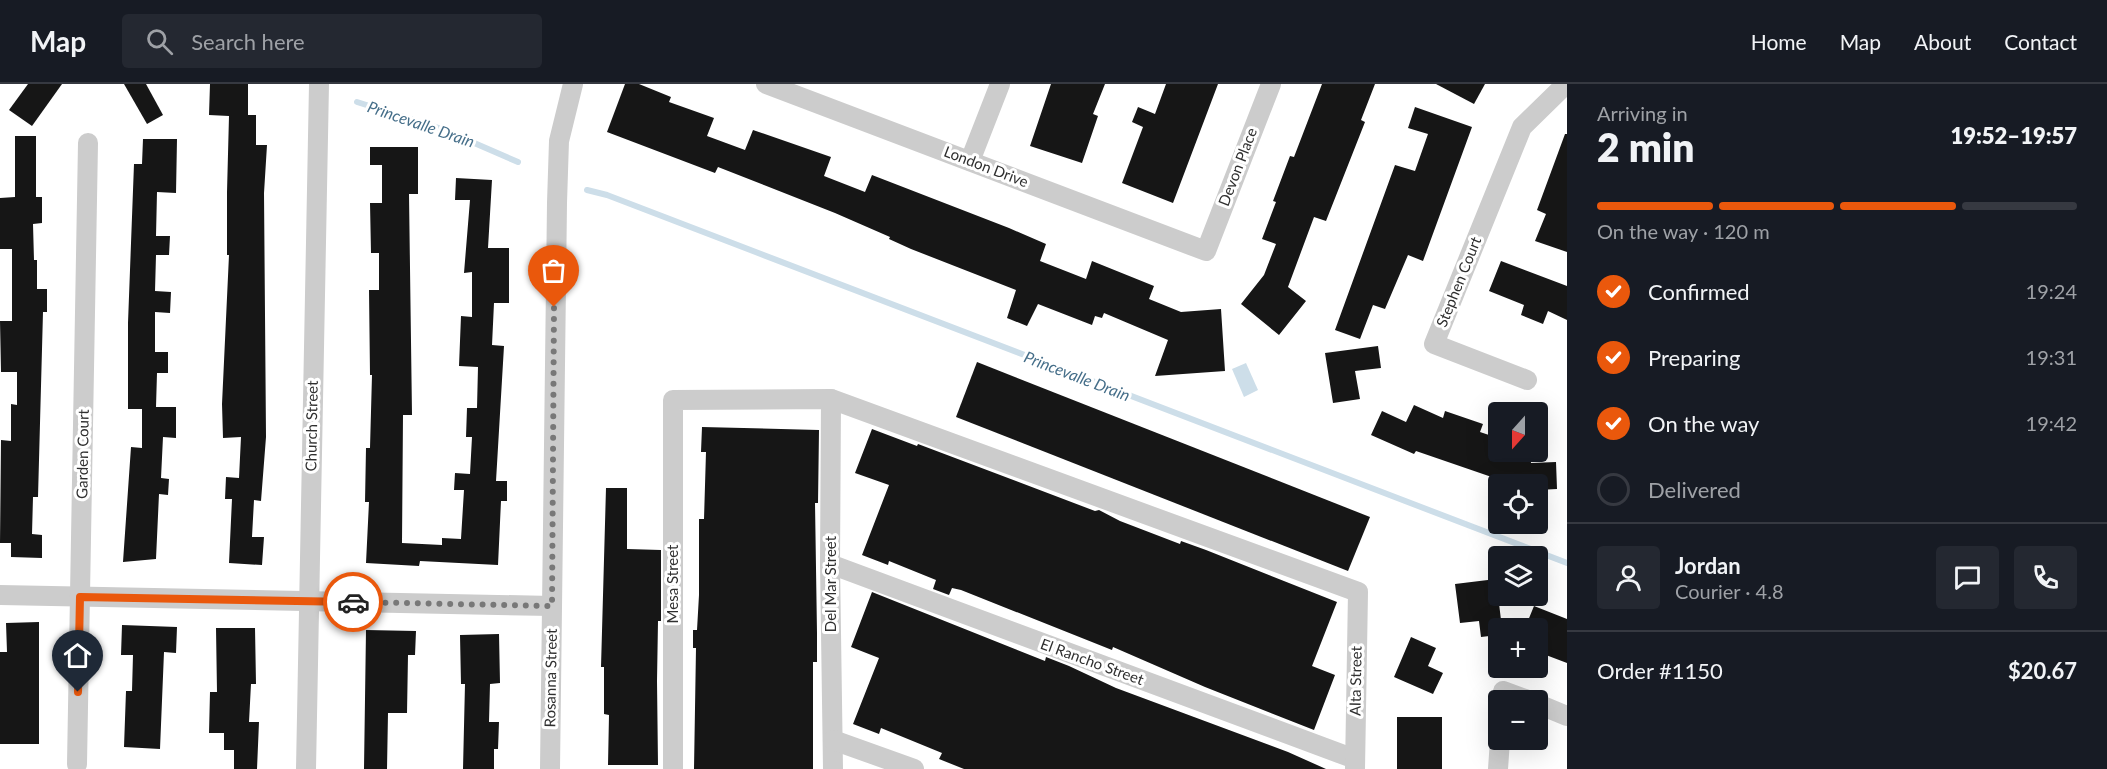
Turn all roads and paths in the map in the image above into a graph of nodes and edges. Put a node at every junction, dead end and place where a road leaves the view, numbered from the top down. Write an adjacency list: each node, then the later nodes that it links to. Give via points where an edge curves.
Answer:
1 (319, 84): 15 (street, Church Street)
2 (573, 84): 16 (street, Rosanna Street, via 558,159)
3 (766, 84): 8 (street, London Drive)
4 (1000, 84): 8 (street)
5 (1270, 84): 9 (street, Devon Place)
6 (1566, 84): 10 (street, Stephen Court, via 1522,127 1434,344)
7 (88, 143): 14 (street, Garden Court)
8 (970, 161): 9 (street, London Drive)
9 (1206, 251)
10 (1527, 380)
11 (831, 399): 12 (street, Del Mar Street); 22 (street, Alta Street, via 1358,592); 25 (street, Mesa Street, via 673,400)
12 (830, 564): 19 (street, Del Mar Street); 22 (street, El Rancho Street)
13 (0, 595): 14 (street)
14 (80, 597): 15 (street); 21 (street, Garden Court)
15 (309, 601): 16 (street); 23 (street, Church Street)
16 (552, 606): 24 (street, Rosanna Street)
17 (1548, 708): 18 (street)
18 (1567, 716)
19 (833, 740): 26 (street, Del Mar Street); 27 (street)
20 (1499, 750): 28 (street)
21 (77, 764)
22 (1355, 764)
23 (306, 769)
24 (550, 769)
25 (672, 769)
26 (833, 769)
27 (914, 769)
28 (1498, 769)

